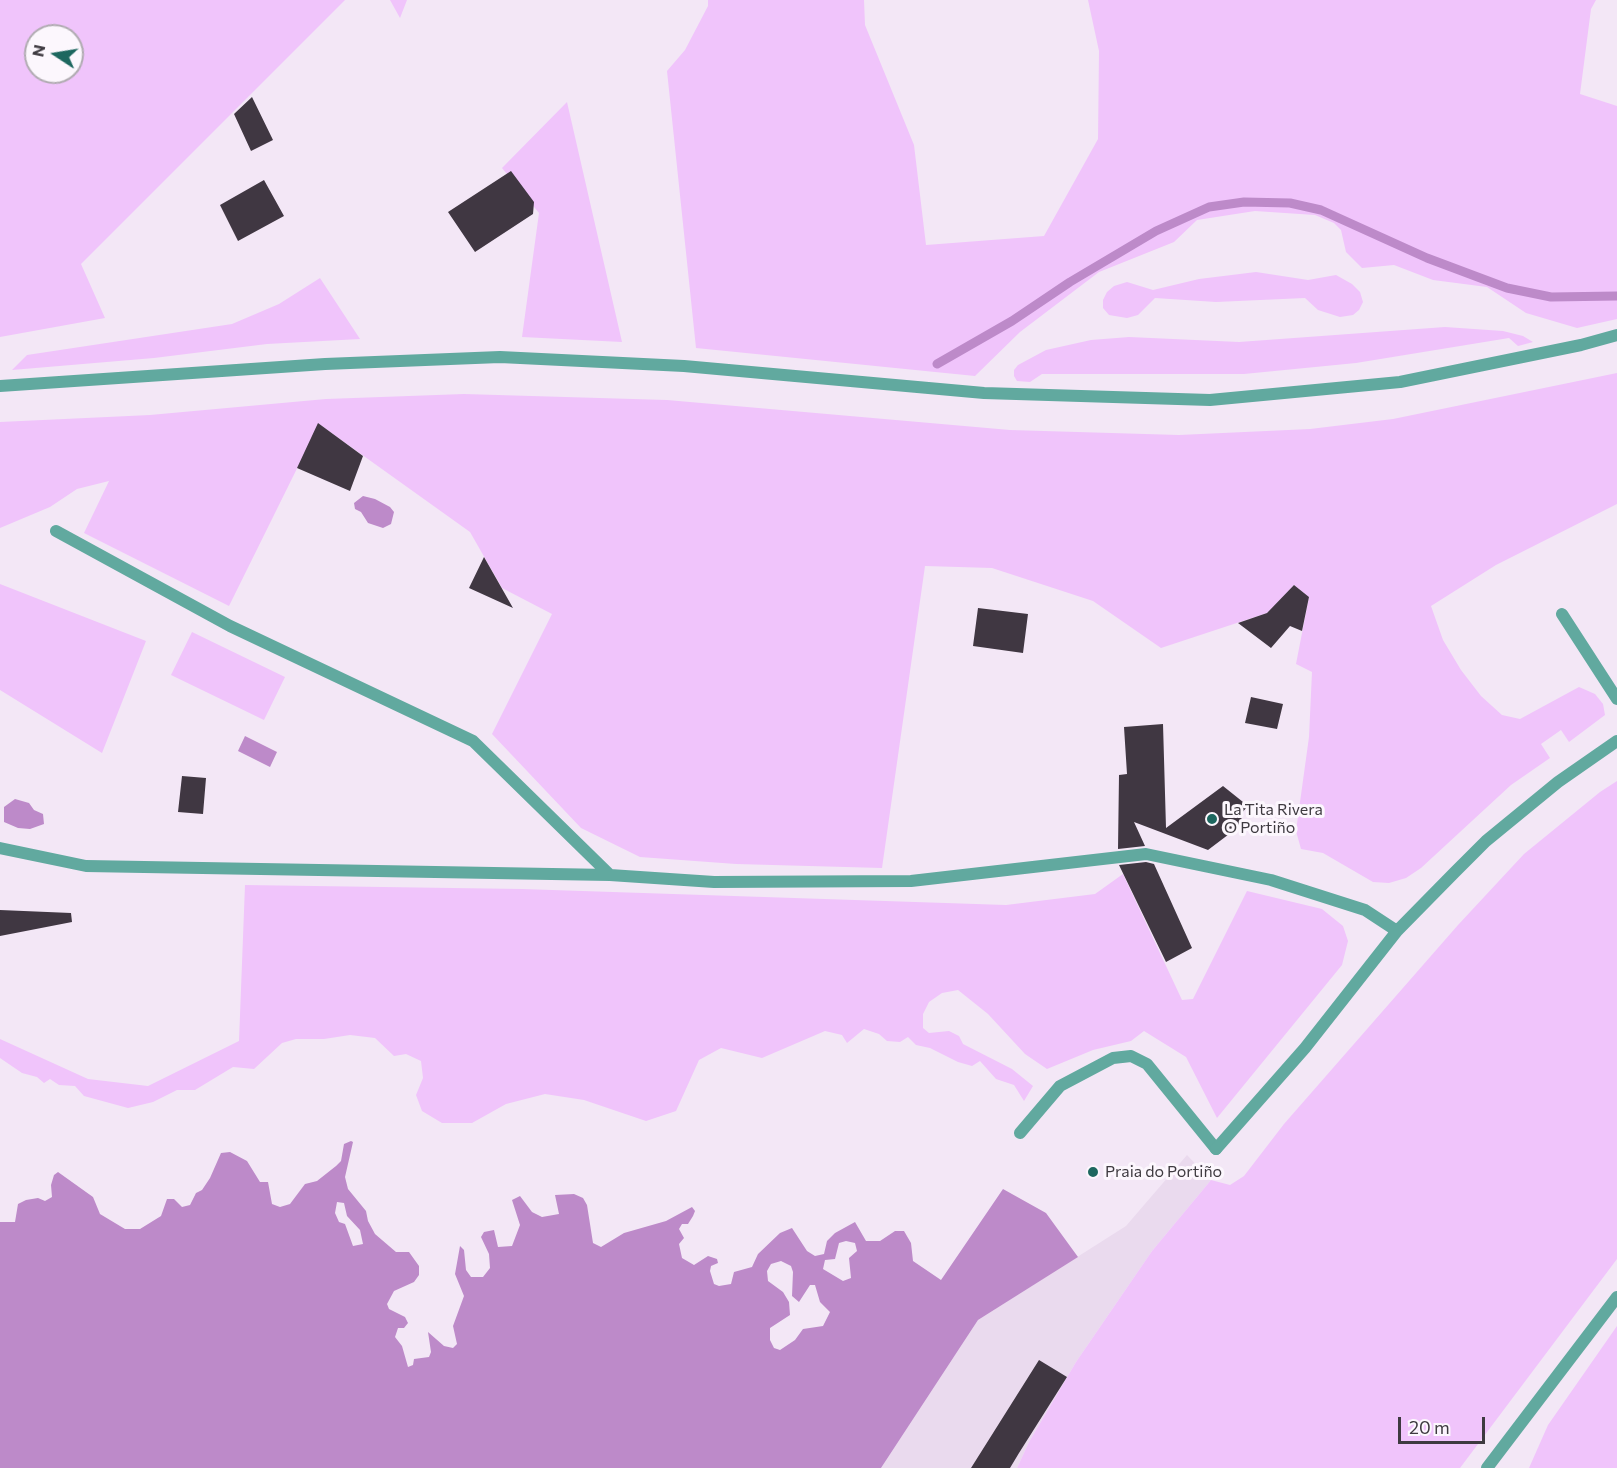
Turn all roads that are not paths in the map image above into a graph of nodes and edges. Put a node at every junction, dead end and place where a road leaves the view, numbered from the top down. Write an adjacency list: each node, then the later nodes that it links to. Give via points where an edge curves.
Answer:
1 (1617, 335): 2 (street, via 1400,382 1210,400 984,393 684,366 500,357 325,364)
2 (0, 386)
3 (56, 531): 8 (street, via 230,626 473,741)
4 (1562, 614): 5 (street)
5 (1617, 699)
6 (1617, 741): 9 (street, via 1558,782 1486,842)
7 (0, 848): 8 (street, via 86,866)
8 (610, 875): 9 (street, via 714,882 911,881 1146,854 1271,880 1365,910)
9 (1397, 931): 10 (street, via 1305,1048 1216,1149 1147,1064 1131,1056 1113,1058 1060,1086)
10 (1020, 1133)
11 (1617, 1297): 12 (street)
12 (1487, 1468)

